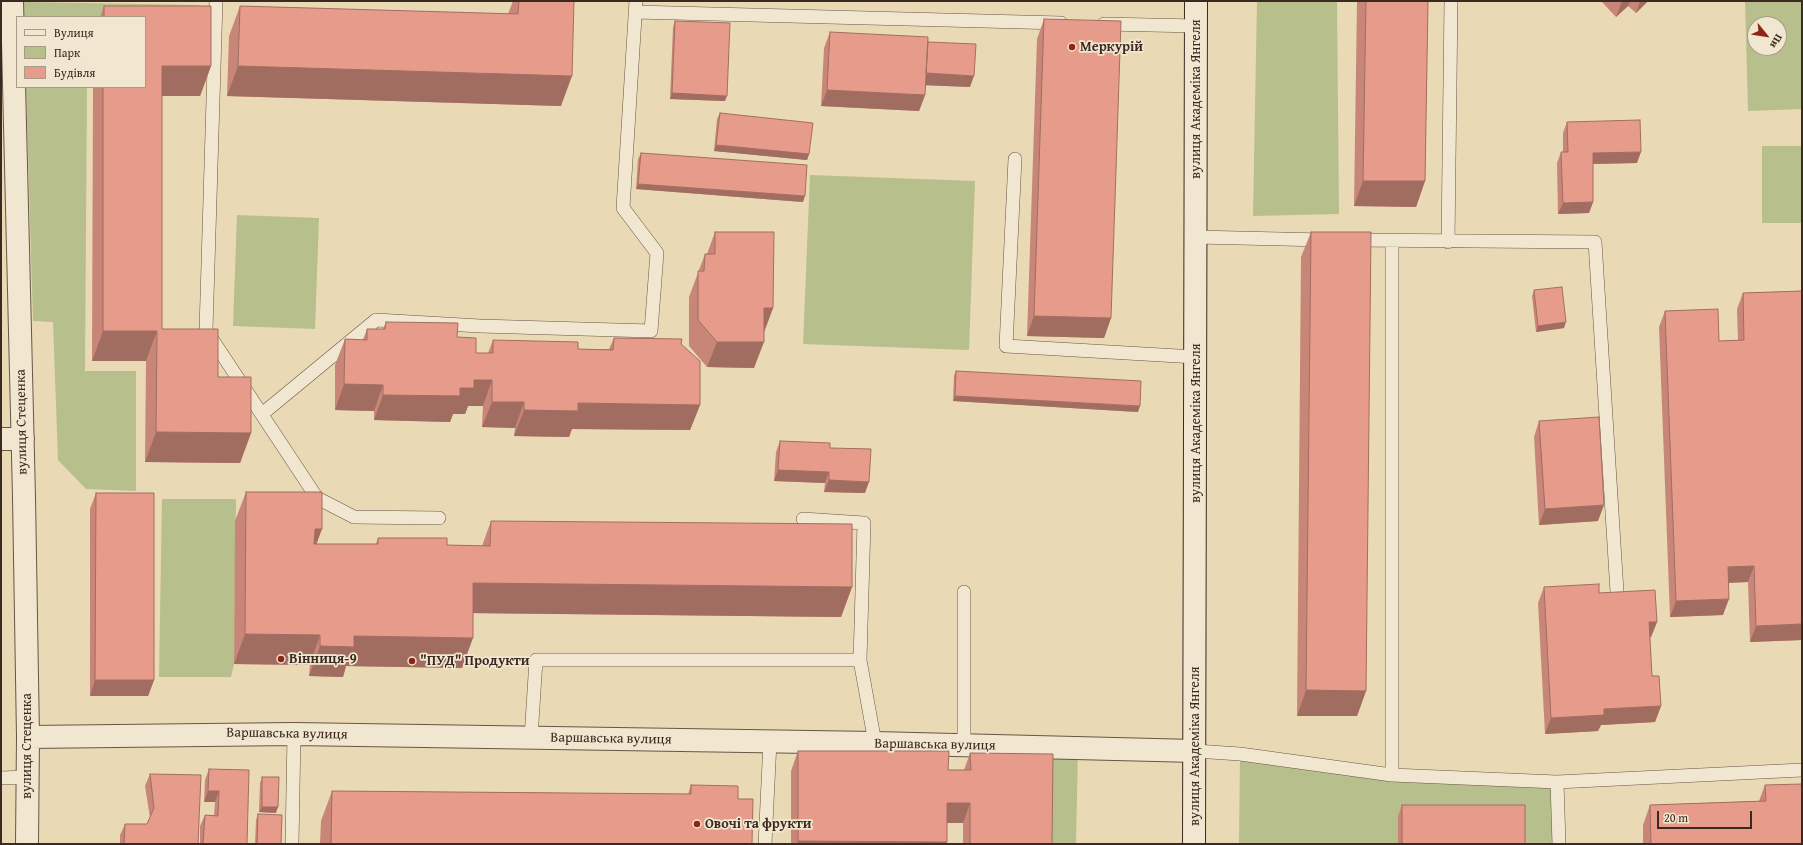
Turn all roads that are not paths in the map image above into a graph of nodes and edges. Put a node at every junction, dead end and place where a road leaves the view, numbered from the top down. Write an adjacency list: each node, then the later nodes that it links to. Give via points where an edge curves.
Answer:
1 (12, 1): 16 (street, вулиця Стеценка)
2 (216, 1): 14 (lane, via 206,330)
3 (1196, 1): 8 (street, вулиця Академіка Янгеля)
4 (1451, 1): 12 (lane)
5 (636, 6): 6 (lane); 14 (lane, via 623,208 657,253 652,331 376,320)
6 (1072, 23)
7 (1088, 23): 8 (lane)
8 (1196, 26): 10 (street, вулиця Академіка Янгеля)
9 (1015, 159): 13 (lane, via 1006,346)
10 (1196, 237): 11 (lane); 13 (street, вулиця Академіка Янгеля)
11 (1392, 241): 12 (lane); 30 (lane)
12 (1448, 242): 20 (lane, via 1595,242)
13 (1196, 357): 28 (street, вулиця Академіка Янгеля)
14 (262, 414): 17 (lane, via 318,498 354,517)
15 (1, 439): 16 (street)
16 (23, 439): 23 (street, вулиця Стеценка)
17 (440, 518)
18 (802, 519): 21 (lane, via 864,523)
19 (964, 592): 27 (lane)
20 (1617, 592)
21 (860, 660): 24 (lane, via 536,660); 26 (lane)
22 (294, 734): 23 (street, Варшавська вулиця); 24 (street, Варшавська вулиця); 35 (lane)
23 (28, 737): 31 (street, вулиця Стеценка)
24 (531, 738): 25 (street, Варшавська вулиця)
25 (770, 742): 26 (street, Варшавська вулиця); 36 (lane)
26 (875, 743): 27 (street, Варшавська вулиця)
27 (964, 745): 28 (street, Варшавська вулиця)
28 (1195, 751): 30 (lane, via 1240,754); 37 (street, вулиця Академіка Янгеля)
29 (1802, 770): 33 (lane)
30 (1392, 775): 33 (lane)
31 (27, 777): 32 (lane); 34 (street, вулиця Стеценка)
32 (1, 778)
33 (1557, 782): 38 (lane)
34 (27, 844)
35 (292, 844)
36 (765, 844)
37 (1194, 844)
38 (1559, 844)

